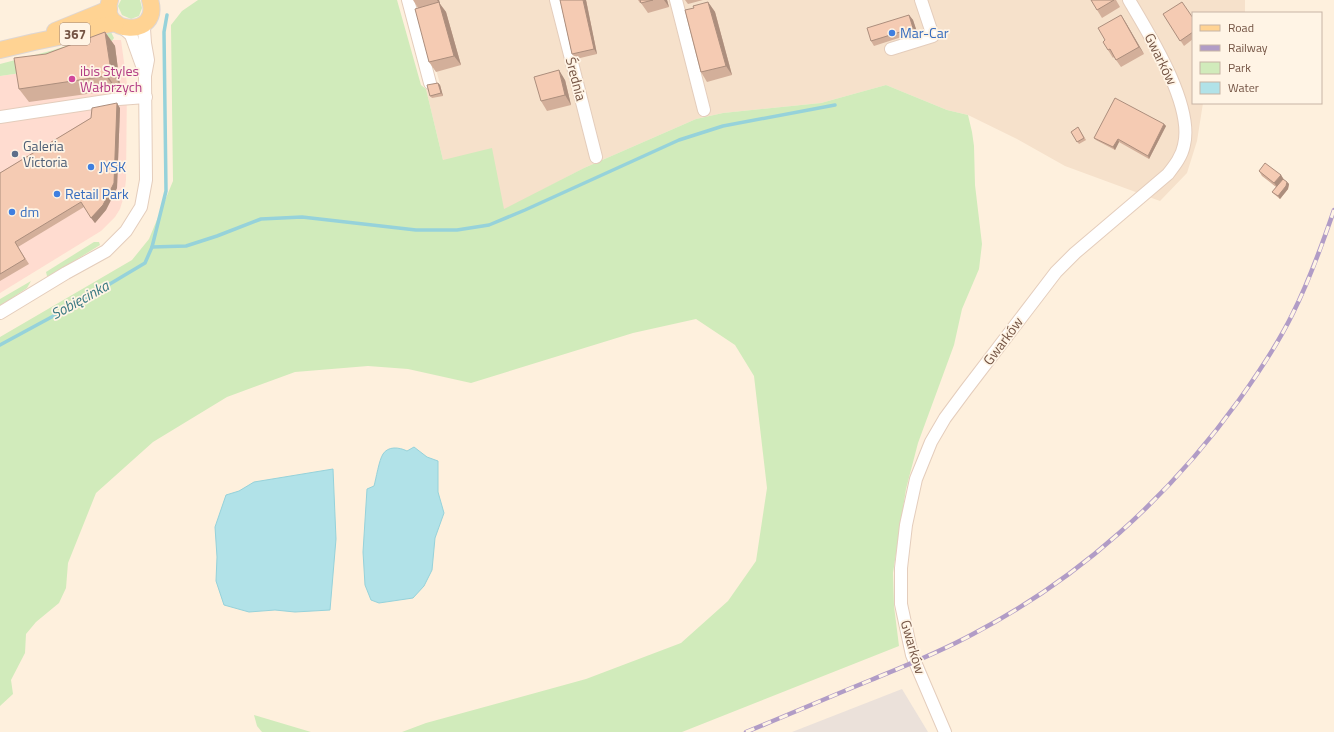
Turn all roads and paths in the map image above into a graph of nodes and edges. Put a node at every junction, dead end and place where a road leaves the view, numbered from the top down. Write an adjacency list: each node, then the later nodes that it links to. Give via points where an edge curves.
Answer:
1 (408, 0): 13 (street)
2 (556, 0): 17 (street, Średnia)
3 (676, 0): 15 (street)
4 (921, 0): 10 (street, via 933,36)
5 (1129, 0): 19 (street, Gwarków, via 1163,59 1179,98 1186,136 1179,160 1168,174 1056,272 945,418 931,442 916,479 906,526 901,568 901,604 912,655)
6 (109, 5): 8 (main road, 367, via 111,17); 9 (main road, 367)
7 (153, 7): 8 (main road, 367, via 138,27 127,28); 12 (street, via 144,29 148,60)
8 (119, 25): 9 (main road, 367, via 96,27); 12 (street, via 132,35)
9 (34, 42): 11 (main road, 367)
10 (891, 49)
11 (0, 50)
12 (145, 76): 14 (street)
13 (430, 83)
14 (146, 97): 16 (street); 18 (street, via 146,180 141,207 126,231 106,251)
15 (704, 110)
16 (0, 116)
17 (596, 157)
18 (0, 313)
19 (945, 732)

